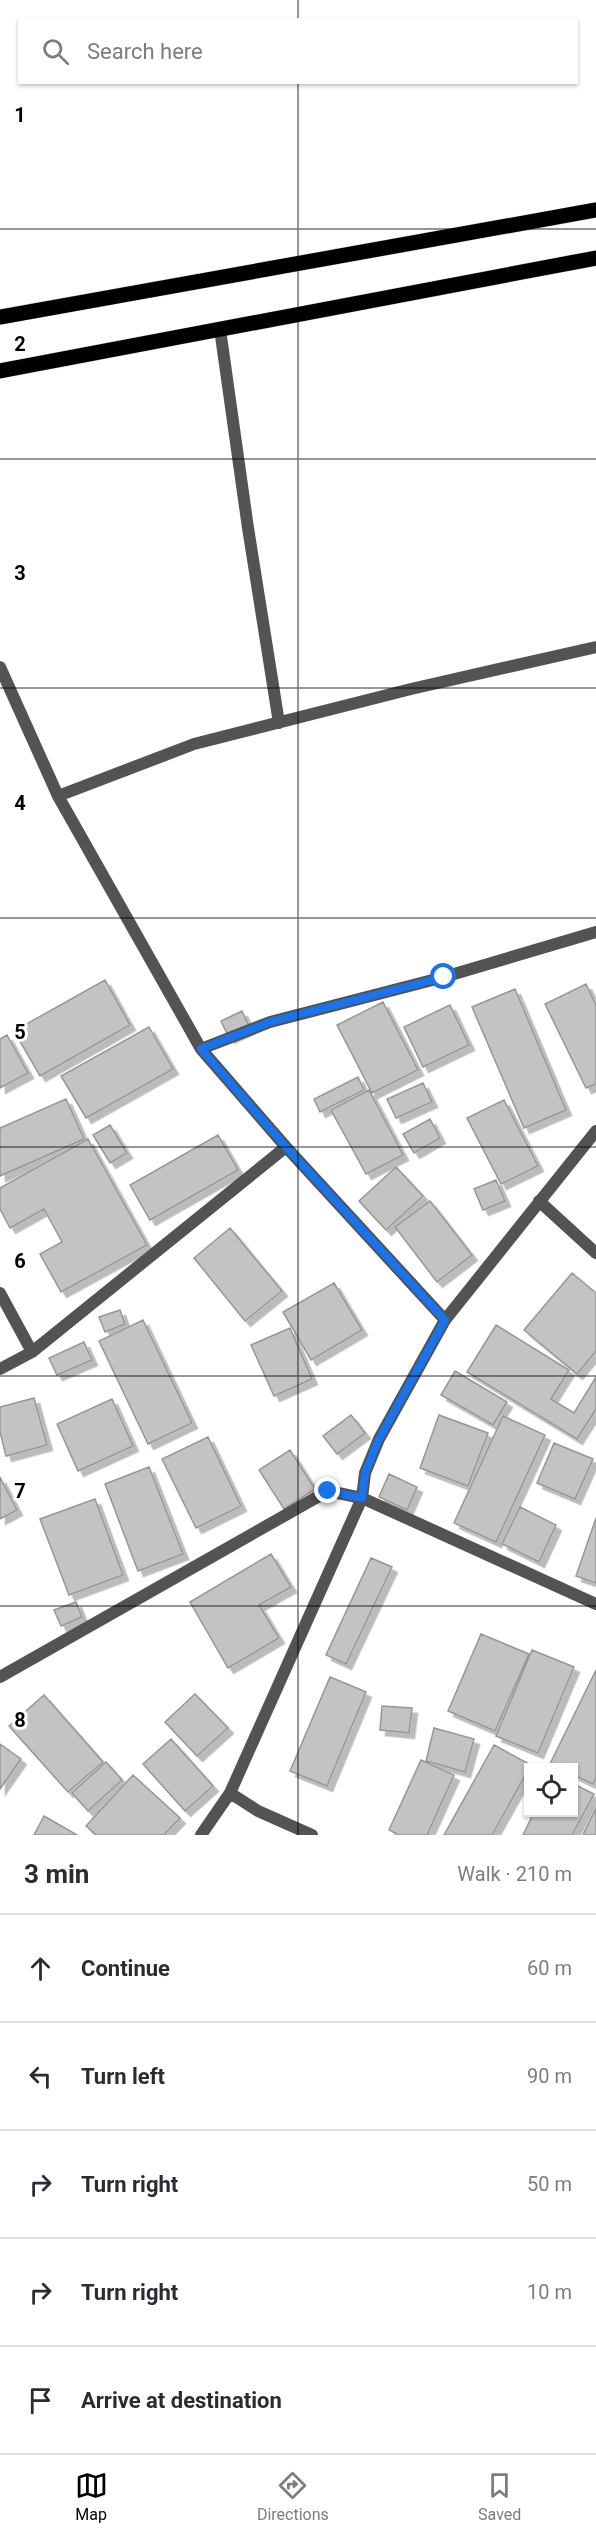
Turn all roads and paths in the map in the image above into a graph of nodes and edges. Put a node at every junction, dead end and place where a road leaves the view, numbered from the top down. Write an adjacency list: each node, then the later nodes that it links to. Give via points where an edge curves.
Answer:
1 (596, 210): 3 (main road)
2 (596, 258): 4 (main road)
3 (0, 317)
4 (220, 329): 5 (main road); 9 (street)
5 (0, 371)
6 (596, 647): 9 (street, via 411,688)
7 (0, 667): 8 (street)
8 (6, 697): 10 (street)
9 (279, 723): 10 (street, via 194,744)
10 (58, 796): 12 (street)
11 (596, 932): 12 (street, via 270,1022)
12 (201, 1049): 14 (street)
13 (596, 1131): 15 (street)
14 (286, 1147): 18 (street); 19 (street)
15 (539, 1201): 16 (street); 18 (street)
16 (596, 1253)
17 (0, 1293): 19 (street)
18 (445, 1320): 21 (street, via 379,1439 365,1473)
19 (32, 1352): 20 (street)
20 (0, 1369)
21 (362, 1498): 22 (street); 23 (street, via 328,1491); 24 (street)
22 (596, 1604)
23 (0, 1677)
24 (230, 1793): 25 (street); 26 (street, via 258,1811)
25 (205, 1833)
26 (312, 1835)

